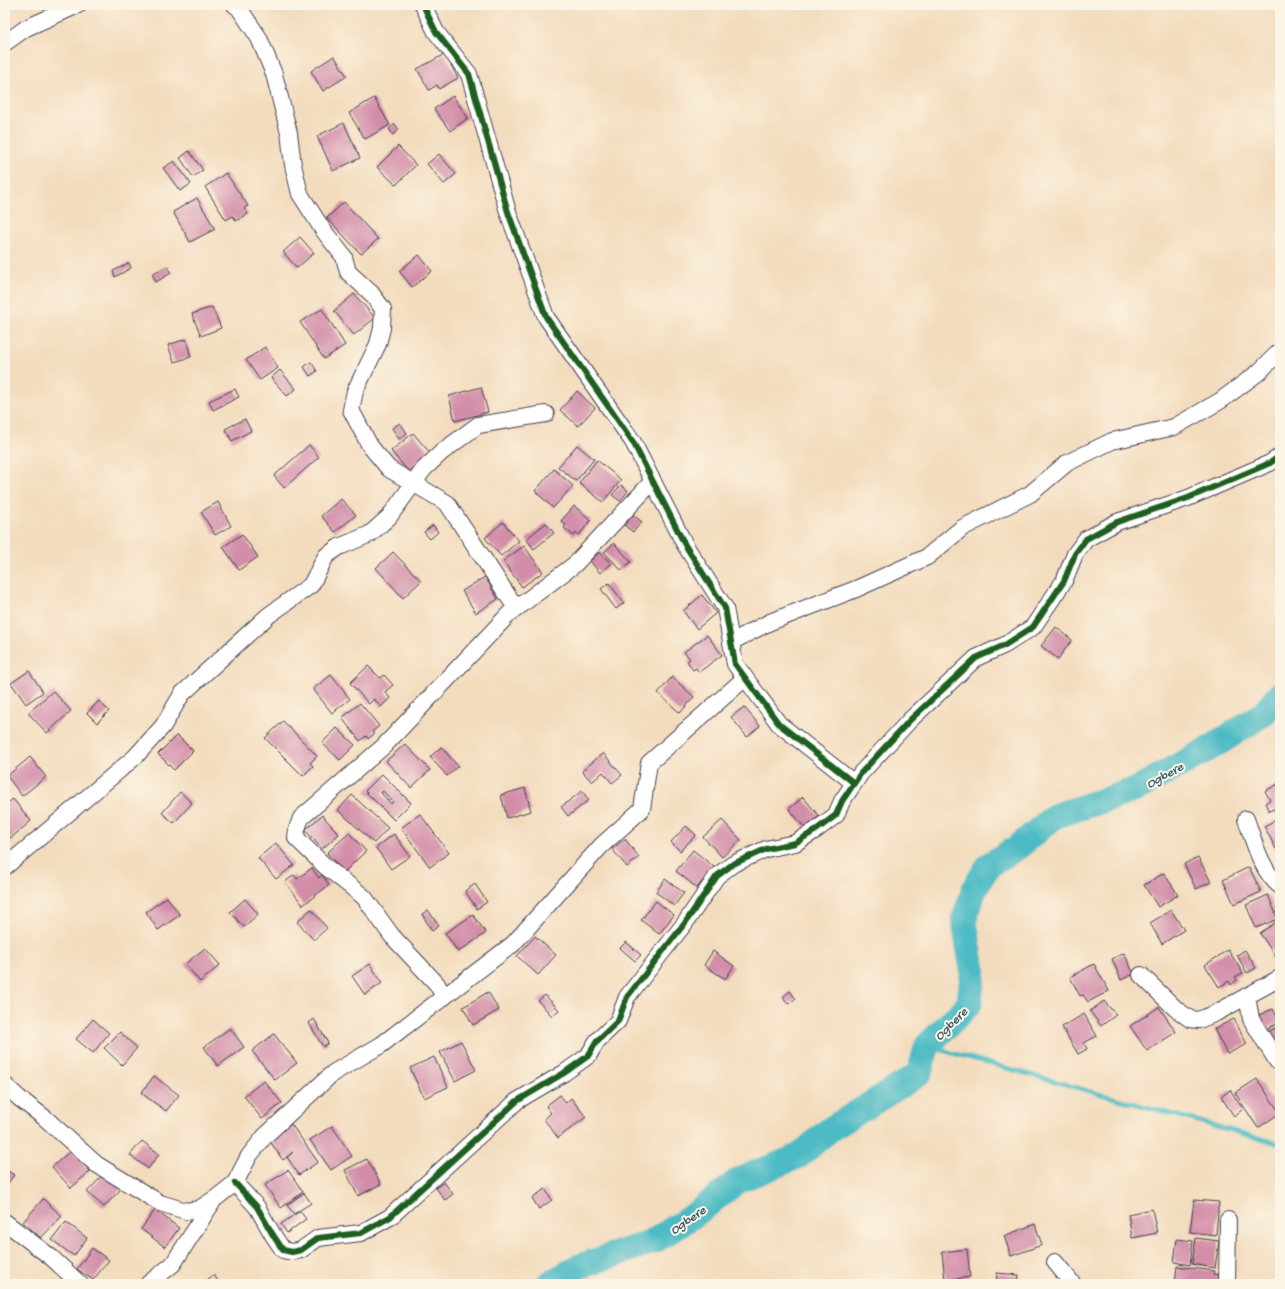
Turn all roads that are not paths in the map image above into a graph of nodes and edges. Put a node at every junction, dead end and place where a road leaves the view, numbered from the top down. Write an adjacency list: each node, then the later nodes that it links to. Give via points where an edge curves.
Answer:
1 (78, 5): 4 (street, via 26,28)
2 (235, 5): 9 (street, via 259,38 274,74 289,133 300,194 344,257 348,272 371,293 382,309 382,328 378,344 355,391 351,410 379,458 389,469)
3 (423, 5): 8 (street, via 436,32 469,74 508,212 546,317 633,442)
4 (5, 43)
5 (1280, 351): 11 (street, via 1259,372 1220,401 1174,426 1112,441 1067,463 1030,494 962,528 927,557 856,590 770,622)
6 (546, 414): 9 (street, via 478,425 442,452)
7 (1280, 456): 13 (street, via 1270,463 1188,498 1117,522 1086,539 1075,554 1064,581 1033,627 1005,645 976,658 910,720)
8 (653, 482): 10 (street, via 574,565); 11 (street, via 685,545 725,608)
9 (413, 484): 10 (street, via 447,503); 15 (street, via 388,517 370,534 339,547 326,556 311,585 269,615 182,694 163,726 135,757)
10 (516, 608): 20 (street, via 384,746 301,818 297,829 296,838 326,867 364,897 392,936 437,984)
11 (731, 642): 12 (street, via 735,664)
12 (745, 678): 13 (street, via 780,724); 20 (street, via 649,763 642,809 601,846 513,944)
13 (854, 783): 23 (street, via 836,815 816,830 795,843 766,849 733,864 718,876 627,998 618,1021 597,1041 588,1056 517,1101 390,1217 361,1233 318,1238 301,1250 283,1250 258,1207)
14 (1246, 819): 16 (street, via 1265,867 1273,881)
15 (5, 867)
16 (1280, 886)
17 (1141, 976): 19 (street, via 1190,1019 1199,1020)
18 (1280, 978): 19 (street)
19 (1247, 996): 21 (street, via 1251,1019)
20 (444, 997): 23 (street, via 381,1045 333,1074 265,1136 249,1156)
21 (1277, 1061)
22 (5, 1085): 24 (street, via 96,1164 160,1203 186,1211 199,1208)
23 (235, 1182): 24 (street)
24 (216, 1198): 29 (street, via 173,1264)
25 (1228, 1220): 31 (street)
26 (5, 1222): 28 (street, via 52,1258)
27 (1055, 1262): 30 (street)
28 (80, 1284)
29 (148, 1284)
30 (1073, 1284)
31 (1227, 1284)

